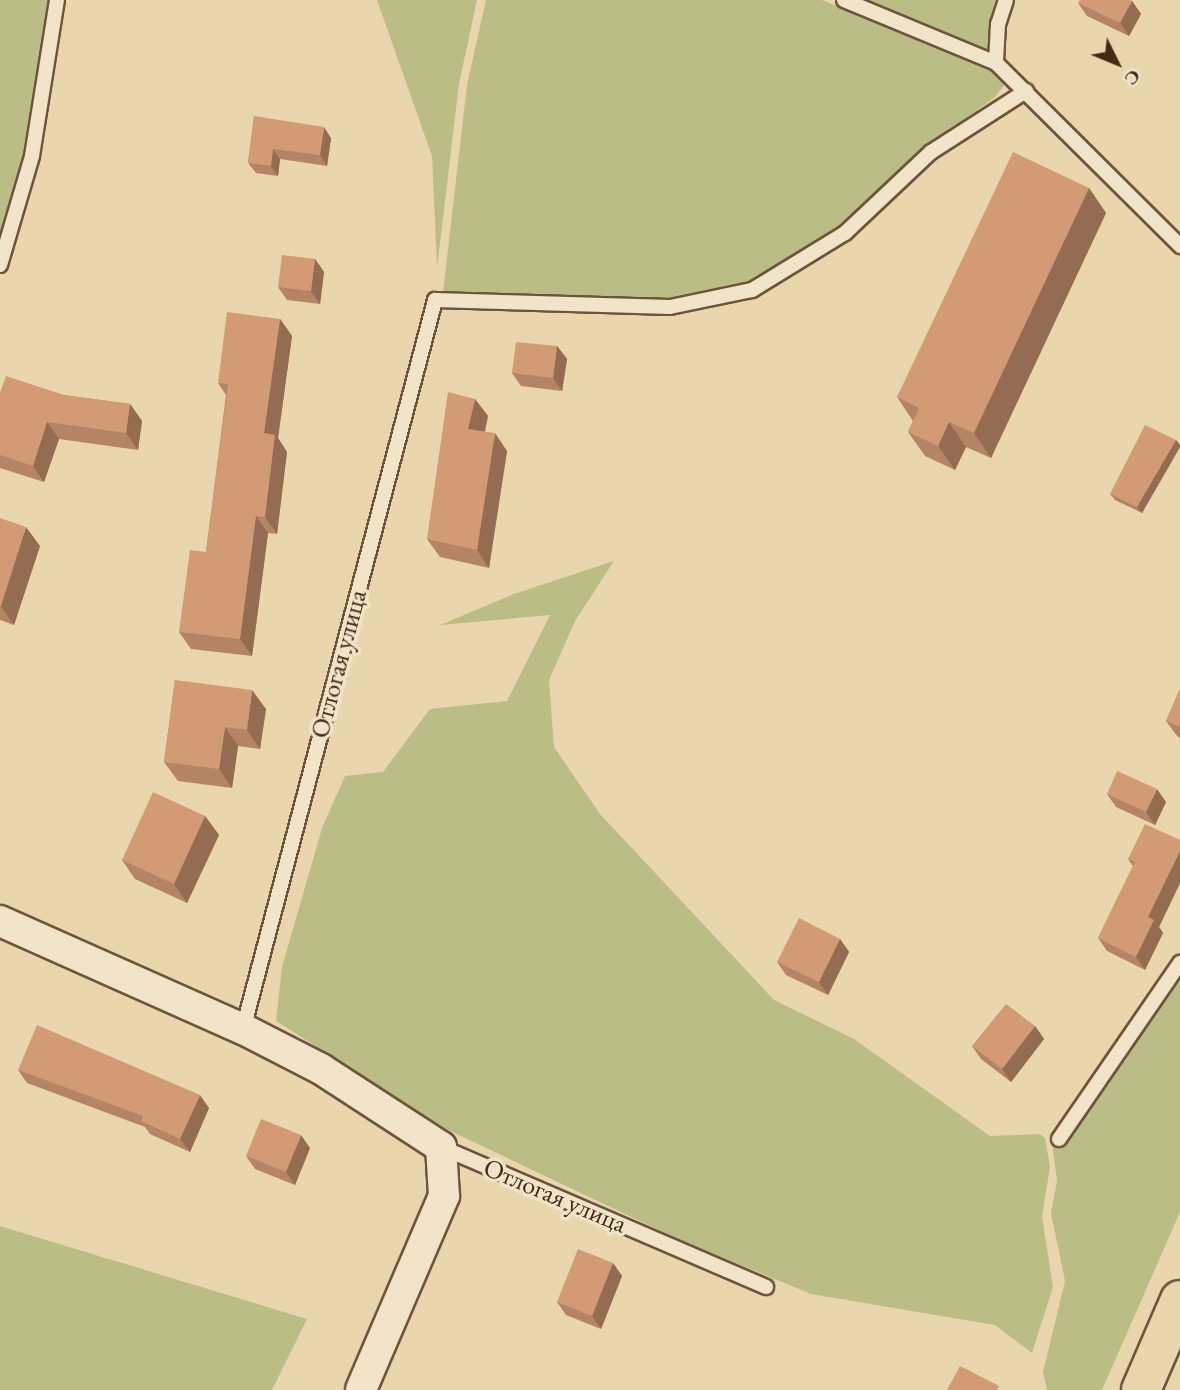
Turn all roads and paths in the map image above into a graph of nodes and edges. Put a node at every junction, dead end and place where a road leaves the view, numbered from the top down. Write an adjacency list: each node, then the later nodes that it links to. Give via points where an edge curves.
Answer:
1 (57, 0): 7 (lane, via 32,156)
2 (844, 0): 4 (lane)
3 (1006, 0): 4 (lane, via 998,24)
4 (996, 63): 5 (lane)
5 (1026, 91): 6 (lane); 10 (lane, Отлогая улица, via 931,152 845,233 752,290 670,307 435,300)
6 (1180, 246)
7 (0, 265)
8 (0, 921): 10 (street, Отлогая улица)
9 (1180, 963): 11 (lane)
10 (243, 1029): 12 (street, Отлогая улица, via 321,1069)
11 (1059, 1139)
12 (441, 1147): 13 (lane, Отлогая улица); 15 (street, via 444,1196)
13 (766, 1287)
14 (1180, 1300): 16 (main road)
15 (361, 1390)
16 (1141, 1390)

